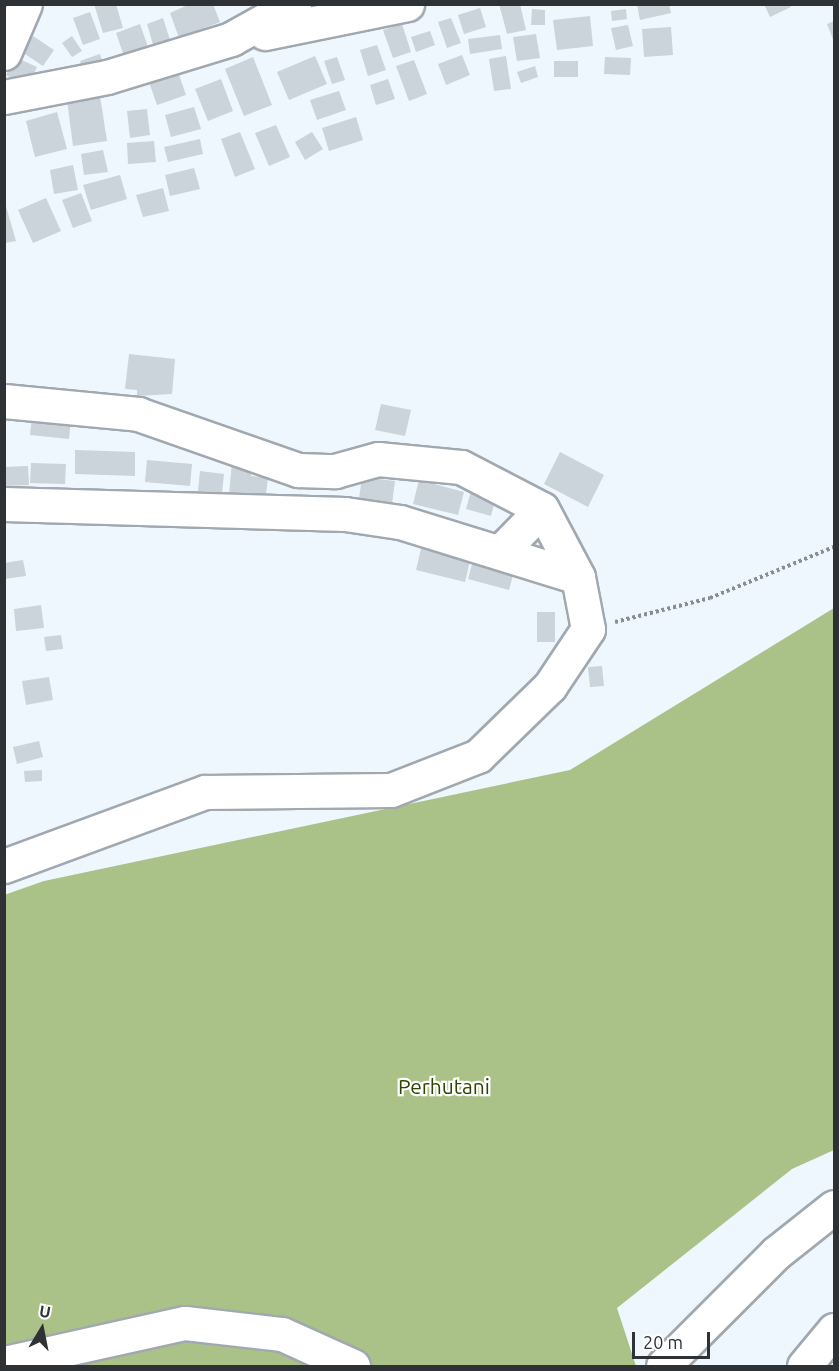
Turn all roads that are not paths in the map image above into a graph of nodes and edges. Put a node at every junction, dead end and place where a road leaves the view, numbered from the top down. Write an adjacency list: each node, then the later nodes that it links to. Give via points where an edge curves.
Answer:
1 (25, 4): 5 (main road)
2 (294, 4): 4 (main road)
3 (407, 4): 4 (main road)
4 (231, 39): 6 (main road, via 107,77)
5 (4, 53)
6 (4, 97)
7 (4, 401): 9 (main road, via 138,414 298,470 335,471 378,459 461,467)
8 (4, 504): 10 (main road, via 345,514 399,522)
9 (542, 509): 10 (main road); 11 (main road)
10 (502, 550): 11 (main road)
11 (578, 577): 12 (main road, via 588,629 549,686 478,756 392,790 205,792)
12 (4, 866)
13 (834, 1207): 17 (main road, via 776,1253)
14 (834, 1330): 18 (main road)
15 (4, 1364): 16 (main road, via 185,1323 282,1334)
16 (353, 1366)
17 (663, 1366)
18 (804, 1366)

